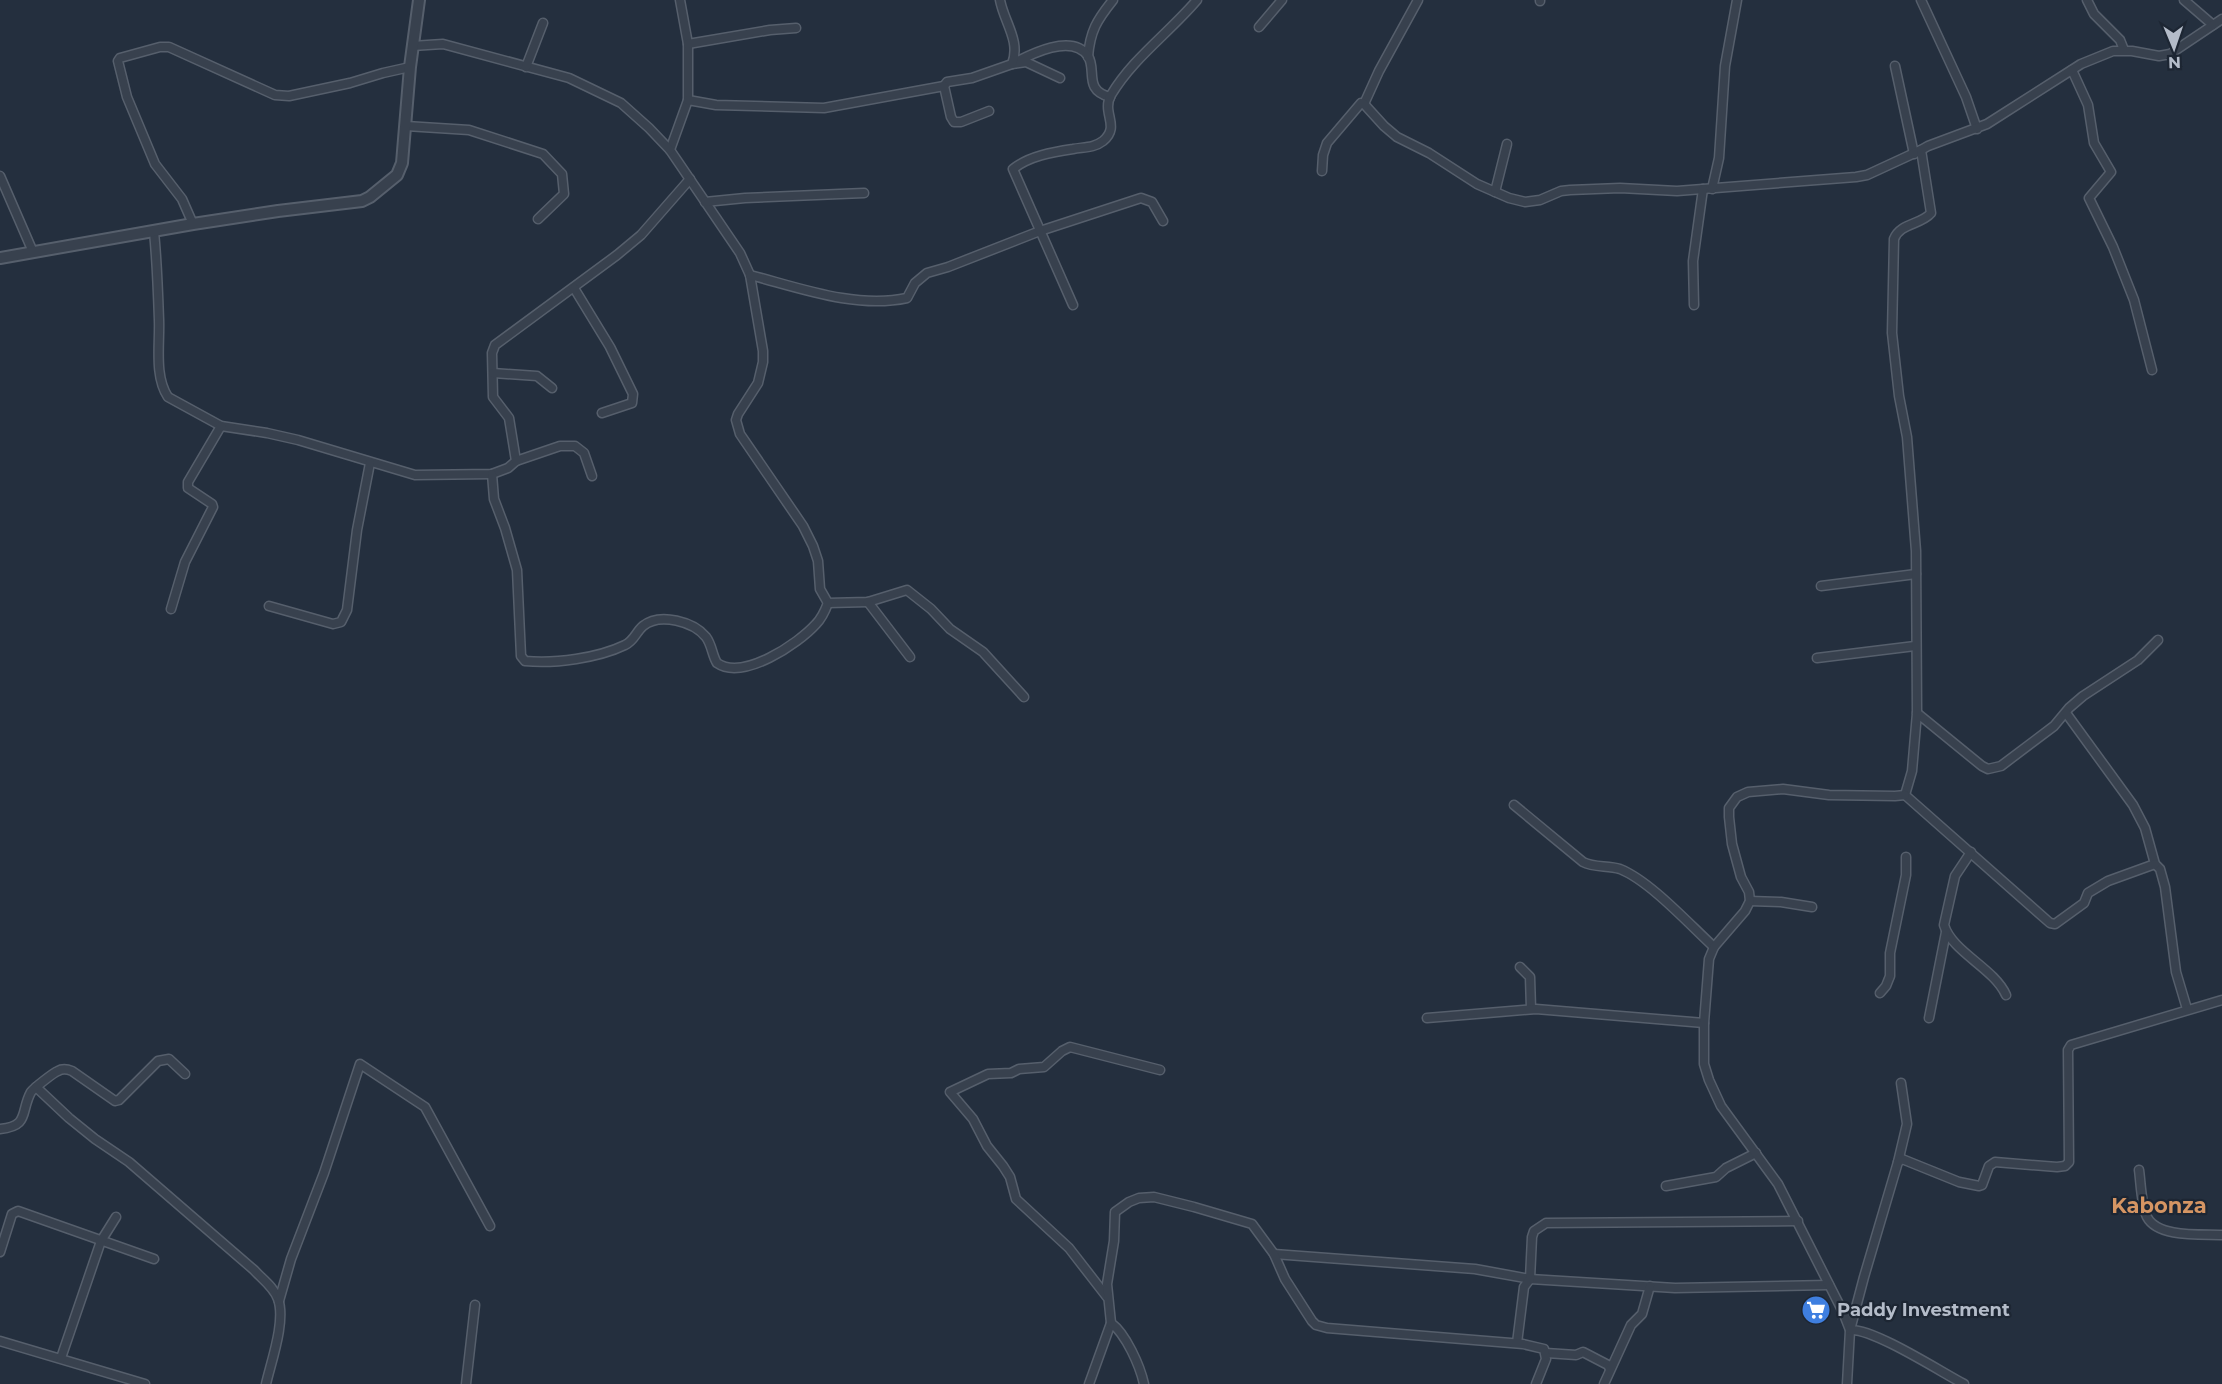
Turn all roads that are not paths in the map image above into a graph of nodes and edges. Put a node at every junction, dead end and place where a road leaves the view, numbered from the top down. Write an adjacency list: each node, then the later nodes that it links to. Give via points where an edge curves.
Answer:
1 (419, 0): 18 (street)
2 (680, 0): 17 (street)
3 (1000, 0): 21 (street, via 1016,47)
4 (1113, 0): 20 (street, via 1097,20 1089,39)
5 (1197, 0): 28 (street, via 1125,74)
6 (1282, 0): 15 (street)
7 (1418, 0): 30 (street)
8 (1737, 0): 40 (street, via 1725,66 1719,158)
9 (1921, 0): 33 (street)
10 (2087, 0): 19 (street)
11 (2184, 0): 14 (street)
12 (2222, 19): 14 (street)
13 (543, 23): 24 (street)
14 (2213, 25): 19 (street, via 2170,54)
15 (1259, 27)
16 (796, 28): 17 (street)
17 (688, 45): 29 (street)
18 (412, 46): 23 (street); 24 (street, via 443,44)
19 (2124, 50): 25 (street, via 2113,51)
20 (1088, 57): 21 (street, via 1076,46 1065,43); 28 (street, via 1094,86 1101,95)
21 (1012, 64): 26 (street, via 1026,62); 27 (street)
22 (1895, 66): 36 (street)
23 (410, 67): 32 (street); 46 (street, via 289,96 267,92 169,47 120,58 127,97 155,164 182,199)
24 (526, 67): 35 (street, via 569,78 621,103)
25 (2072, 70): 33 (street); 55 (street, via 2088,105 2094,143 2111,172 2089,198 2134,300)
26 (1060, 78)
27 (944, 86): 29 (street, via 824,108 716,105); 31 (street, via 954,122)
28 (1110, 97): 47 (street, via 1112,128 1101,142 1094,147 1022,161 1012,169)
29 (688, 100): 35 (street)
30 (1364, 104): 37 (street, via 1358,105 1327,143); 41 (street, via 1397,136)
31 (989, 111)
32 (406, 126): 44 (street, via 469,130 543,154 562,174 564,194); 46 (street, via 397,174 362,201)
33 (1977, 129): 36 (street)
34 (1507, 144): 41 (street)
35 (670, 150): 39 (street)
36 (1918, 152): 40 (street, via 1856,177); 64 (street, via 1931,213 1899,230 1894,238 1892,333 1907,437)
37 (1322, 171)
38 (0, 176): 49 (street)
39 (690, 179): 43 (street); 52 (street, via 641,235)
40 (1707, 189): 41 (street, via 1570,190 1526,202); 54 (street, via 1693,261)
41 (1495, 192)
42 (864, 193): 43 (street)
43 (705, 202): 51 (street, via 740,253)
44 (538, 219)
45 (1163, 221): 47 (street, via 1152,202 1141,198)
46 (193, 224): 48 (street)
47 (1040, 231): 51 (street, via 927,273 915,283 907,298 896,300 859,300); 53 (street)
48 (154, 232): 49 (street); 59 (street, via 164,390 168,397)
49 (33, 252): 50 (street)
50 (0, 258)
51 (750, 275): 67 (street, via 763,362 758,383 738,414 737,428 803,526 818,561 820,589)
52 (574, 288): 56 (street, via 495,345); 58 (street, via 610,346 633,394 628,405)
53 (1073, 305)
54 (1694, 305)
55 (2152, 370)
56 (493, 373): 57 (street, via 537,376); 60 (street, via 494,399 510,418)
57 (552, 388)
58 (602, 413)
59 (220, 426): 61 (street, via 298,440); 69 (street, via 188,482 188,488 213,507 185,562)
60 (516, 461): 62 (street); 63 (street, via 560,446 575,446 584,453)
61 (369, 463): 62 (street, via 415,475); 68 (street, via 341,622 333,624)
62 (492, 474): 67 (street, via 494,500 517,570 521,656 525,661 570,660 619,648 631,642 643,626 673,619 703,634 717,663 738,668 782,650 817,623)
63 (592, 476)
64 (1916, 574): 65 (street); 71 (street)
65 (1821, 586)
66 (868, 602): 67 (street); 72 (street); 74 (street, via 907,591 983,652)
67 (828, 603)
68 (269, 606)
69 (171, 609)
70 (2158, 640): 76 (street, via 2138,660 2083,696)
71 (1915, 646): 73 (street); 75 (street)
72 (910, 657)
73 (1816, 658)
74 (1024, 696)
75 (1917, 713): 76 (street, via 1988,769 2001,766); 77 (street, via 1912,771)
76 (2066, 713): 81 (street, via 2133,805 2145,828)
77 (1905, 795): 79 (street); 82 (street, via 1829,795 1783,789 1748,792 1737,797 1731,802 1729,817)
78 (1514, 805): 85 (street, via 1583,862 1618,869 1648,888)
79 (1971, 852): 81 (street, via 2055,924 2084,903 2088,893 2108,881); 84 (street, via 1955,876 1945,918)
80 (1906, 856): 87 (street, via 1906,875 1890,953 1890,976)
81 (2155, 864): 91 (street, via 2165,887 2176,972)
82 (1749, 901): 83 (street); 85 (street)
83 (1812, 907)
84 (1946, 932): 88 (street, via 1998,982); 93 (street)
85 (1714, 947): 94 (street, via 1709,959)
86 (1520, 967): 90 (street, via 1530,977)
87 (1880, 993)
88 (2006, 995)
89 (2222, 1000): 91 (street)
90 (1532, 1009): 92 (street); 94 (street)
91 (2187, 1009): 101 (street, via 2071,1045 2069,1161 2065,1166 1995,1162 1979,1186 1902,1159)
92 (1427, 1017)
93 (1929, 1018)
94 (1704, 1023): 100 (street, via 1704,1064 1709,1080 1721,1106)
95 (1160, 1070): 115 (street, via 1070,1047 1044,1067 988,1074 950,1092 1003,1166 1016,1199 1069,1248)
96 (185, 1074): 98 (street, via 169,1059 158,1061 115,1101 66,1069)
97 (1901, 1083): 101 (street, via 1907,1124)
98 (36, 1087): 99 (street, via 19,1123); 116 (street, via 254,1270)
99 (0, 1129)
100 (1756, 1153): 103 (street, via 1716,1177); 105 (street)
101 (1898, 1162): 119 (street)
102 (2139, 1170): 107 (street, via 2147,1217 2154,1225 2175,1233)
103 (1666, 1186)
104 (116, 1216): 108 (street)
105 (1798, 1221): 112 (street, via 1546,1223 1532,1237); 113 (street)
106 (490, 1226): 116 (street, via 425,1107 360,1064)
107 (2222, 1235)
108 (101, 1240): 109 (street, via 18,1211 12,1214); 111 (street); 123 (street)
109 (0, 1252)
110 (1274, 1254): 112 (street, via 1475,1269); 115 (street, via 1252,1224 1194,1206 1154,1197 1139,1198 1115,1212); 121 (street, via 1285,1279 1316,1325)
111 (154, 1259)
112 (1530, 1279): 114 (street); 121 (street, via 1524,1287)
113 (1829, 1285): 114 (street); 119 (street)
114 (1650, 1286): 124 (street, via 1642,1314 1630,1325)
115 (1107, 1297): 118 (street)
116 (279, 1301): 127 (street, via 276,1344)
117 (475, 1305): 128 (street)
118 (1111, 1323): 129 (street); 130 (street, via 1120,1329)
119 (1850, 1330): 125 (street); 135 (street, via 1892,1345)
120 (0, 1341): 123 (street)
121 (1517, 1343): 122 (street, via 1544,1349)
122 (1546, 1353): 124 (street, via 1583,1352); 131 (street)
123 (61, 1358): 126 (street)
124 (1611, 1369): 132 (street)
125 (1848, 1369): 133 (street); 134 (street)
126 (145, 1384)
127 (266, 1384)
128 (466, 1384)
129 (1089, 1384)
130 (1144, 1384)
131 (1536, 1384)
132 (1604, 1384)
133 (1840, 1384)
134 (1847, 1384)
135 (1964, 1384)

